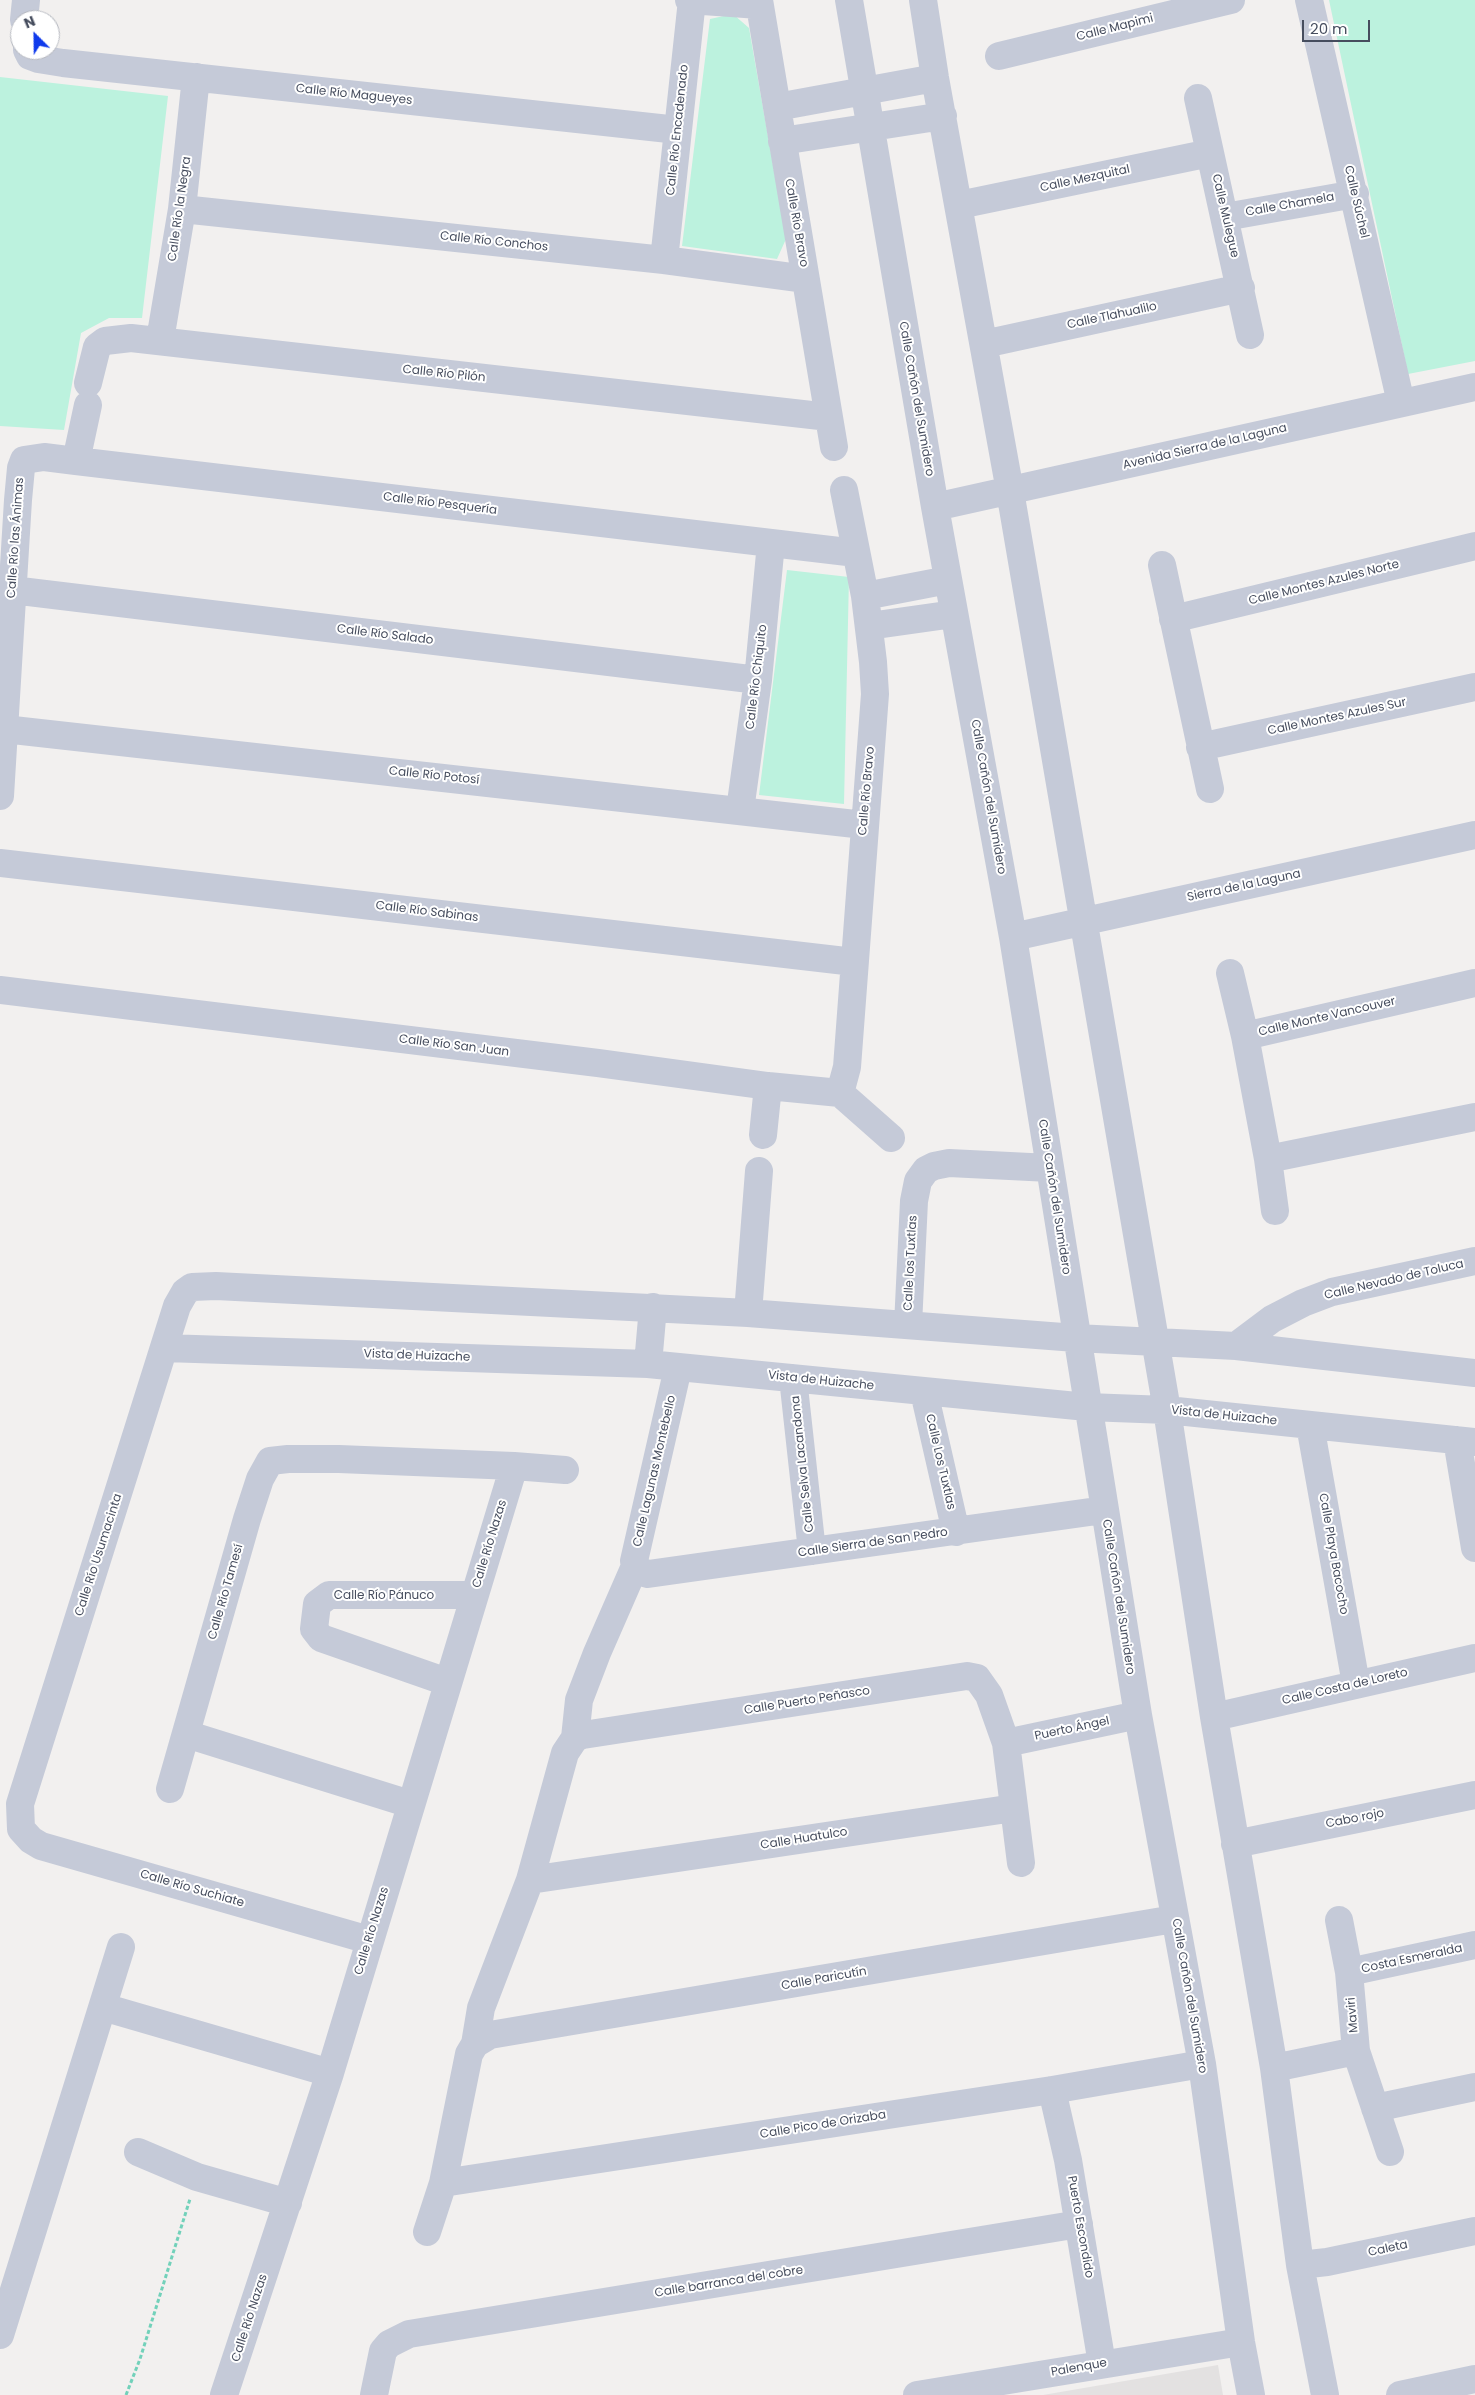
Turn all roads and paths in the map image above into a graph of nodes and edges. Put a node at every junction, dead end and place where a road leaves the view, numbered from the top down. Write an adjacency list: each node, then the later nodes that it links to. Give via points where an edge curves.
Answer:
1 (690, 0): 6 (street); 16 (street, Calle Río Encadenado)
2 (849, 0): 11 (street, Calle Cañón del Sumidero)
3 (924, 0): 10 (street)
4 (1231, 0): 7 (street, Calle Mapimi)
5 (1309, 0): 19 (street, Calle Súchel)
6 (759, 2): 13 (street, Calle Río Bravo)
7 (998, 56)
8 (50, 60): 9 (street, Calle Río Magueyes)
9 (196, 77): 16 (street, Calle Río Magueyes); 21 (street, Calle Río la Negra)
10 (935, 78): 11 (street); 14 (street)
11 (863, 91): 13 (street); 15 (street, Calle Cañón del Sumidero)
12 (1198, 98): 18 (street, Calle Mulegue)
13 (777, 107): 17 (street, Calle Río Bravo)
14 (943, 116): 15 (street); 20 (street)
15 (870, 127): 17 (street); 37 (street, Calle Cañón del Sumidero)
16 (678, 130): 23 (street, Calle Río Encadenado)
17 (782, 141): 24 (street, Calle Río Bravo)
18 (1210, 153): 20 (street, Calle Mezquital); 22 (street, Calle Mulegue)
19 (1355, 194): 22 (street, Calle Chamela); 30 (street, Calle Súchel)
20 (959, 205): 28 (street)
21 (182, 209): 23 (street, Calle Río Conchos); 27 (street, Calle Río la Negra)
22 (1225, 217): 25 (street, Calle Mulegue)
23 (664, 260): 24 (street, Calle Río Conchos)
24 (806, 279): 31 (street, Calle Río Bravo)
25 (1241, 288): 26 (street, Calle Mulegue); 28 (street, Calle Tlahualilo)
26 (1250, 335)
27 (160, 340): 31 (street, Calle Río Pilón); 34 (street, Calle Río Pilón, via 131,338 105,341 97,347)
28 (984, 344): 36 (street)
29 (1475, 387): 30 (street, Avenida Sierra de la Laguna)
30 (1401, 404): 36 (street, Avenida Sierra de la Laguna)
31 (829, 417): 32 (street, Calle Río Bravo)
32 (834, 447)
33 (24, 460): 34 (street, Calle Río Pesquería, via 44,457); 43 (street, Calle Río las Ánimas)
34 (76, 461): 38 (street, Calle Río Pesquería)
35 (844, 490): 40 (street, Calle Río Bravo)
36 (1010, 491): 37 (street, Avenida Sierra de la Laguna); 58 (street)
37 (935, 506): 42 (street, Calle Cañón del Sumidero)
38 (771, 543): 40 (street, Calle Río Pesquería); 48 (street, Calle Río Chiquito)
39 (1475, 546): 46 (street, Calle Montes Azules Norte)
40 (856, 553): 44 (street, Calle Río Bravo)
41 (1162, 565): 46 (street)
42 (948, 580): 44 (street); 45 (street, Calle Cañón del Sumidero)
43 (12, 590): 48 (street, Calle Río Salado); 50 (street, Calle Río las Ánimas)
44 (865, 596): 47 (street, Calle Río Bravo)
45 (954, 614): 47 (street); 59 (street, Calle Cañón del Sumidero)
46 (1173, 619): 51 (street)
47 (869, 626): 55 (street, Calle Río Bravo, via 875,694)
48 (758, 680): 54 (street, Calle Río Chiquito)
49 (1475, 687): 51 (street, Calle Montes Azules Sur)
50 (4, 729): 53 (street, Calle Río las Ánimas); 54 (street, Calle Río Potosí)
51 (1200, 747): 52 (street)
52 (1210, 789)
53 (0, 796)
54 (740, 810): 55 (street, Calle Río Potosí)
55 (864, 825): 60 (street, Calle Río Bravo)
56 (1475, 836): 58 (street, Sierra de la Laguna)
57 (0, 863): 60 (street, Calle Río Sabinas)
58 (1083, 922): 59 (street, Sierra de la Laguna); 79 (street)
59 (1013, 936): 71 (street, Calle Cañón del Sumidero)
60 (854, 962): 66 (street, Calle Río Bravo, via 847,1067)
61 (1230, 973): 64 (street)
62 (1475, 983): 64 (street, Calle Monte Vancouver)
63 (0, 990): 65 (street, Calle Río San Juan)
64 (1245, 1036): 70 (street, Calle Monte Vancouver)
65 (768, 1086): 66 (street, Calle Río San Juan); 68 (street)
66 (840, 1093): 69 (street)
67 (1475, 1117): 70 (street)
68 (763, 1135)
69 (892, 1138)
70 (1268, 1159): 73 (street, Calle Monte Vancouver)
71 (1050, 1168): 77 (street, Calle los Tuxtlas, via 949,1163 926,1170 918,1181 914,1201); 78 (street, Calle Cañón del Sumidero)
72 (759, 1171): 76 (street)
73 (1274, 1211)
74 (1475, 1261): 80 (street, Calle Nevado de Toluca, via 1332,1292 1272,1319)
75 (653, 1308): 76 (street); 81 (street, Calle Río Usumacinta, via 192,1287 180,1298); 82 (street)
76 (748, 1313): 77 (street)
77 (908, 1325): 78 (street)
78 (1076, 1338): 79 (street); 87 (street, Calle Cañón del Sumidero)
79 (1154, 1343): 80 (street); 88 (street)
80 (1236, 1346): 84 (street)
81 (164, 1348): 82 (street, Vista de Huizache); 111 (street, Calle Río Usumacinta, via 20,1804)
82 (648, 1364): 83 (street, Vista de Huizache)
83 (678, 1368): 85 (street, Vista de Huizache); 97 (street, Calle Lagunas Montebello, via 634,1561)
84 (1475, 1373)
85 (793, 1378): 86 (street, Vista de Huizache); 96 (street, Calle Selva Lacandona)
86 (924, 1392): 87 (street, Vista de Huizache); 94 (street, Calle Los Tuxtlas)
87 (1087, 1407): 88 (street, Vista de Huizache); 93 (street, Calle Cañón del Sumidero)
88 (1167, 1410): 89 (street, Vista de Huizache); 103 (street)
89 (1310, 1425): 90 (street, Vista de Huizache); 101 (street, Calle Playa Bacocho)
90 (1466, 1441): 95 (street)
91 (514, 1466): 92 (street); 98 (street, Calle Río Nazas); 104 (street, Calle Río Tamesí, via 295,1458 270,1461 255,1494)
92 (565, 1470)
93 (1104, 1510): 94 (street, Calle Sierra de San Pedro); 102 (street, Calle Cañón del Sumidero)
94 (956, 1532): 96 (street, Calle Sierra de San Pedro)
95 (1475, 1548)
96 (812, 1551): 97 (street, Calle Sierra de San Pedro, via 648,1574)
97 (638, 1569): 105 (street, Calle Lagunas Montebello, via 597,1653 579,1700)
98 (474, 1595): 100 (street, Calle Río Nazas); 100 (street, Calle Río Pánuco, via 329,1595 317,1604 314,1629 320,1638)
99 (1475, 1658): 101 (street, Calle Costa de Loreto)
100 (447, 1682): 109 (street, Calle Río Nazas)
101 (1356, 1684): 103 (street, Calle Costa de Loreto)
102 (1138, 1715): 106 (street, Puerto Ángel); 115 (street, Calle Cañón del Sumidero)
103 (1214, 1718): 112 (street)
104 (186, 1734): 107 (street); 109 (street)
105 (572, 1741): 106 (street, Calle Puerto Peñasco, via 582,1735 967,1676 977,1678 986,1689); 114 (street, Calle Lagunas Montebello, via 565,1753)
106 (1006, 1743): 110 (street)
107 (170, 1789)
108 (1475, 1795): 112 (street, Cabo rojo)
109 (410, 1804): 117 (street, Calle Río Nazas)
110 (1014, 1808): 113 (street); 114 (street, Calle Huatulco)
111 (22, 1829): 117 (street, Calle Río Suchiate, via 41,1846)
112 (1235, 1844): 125 (street)
113 (1021, 1863)
114 (530, 1880): 122 (street, Calle Lagunas Montebello, via 481,2008)
115 (1174, 1919): 122 (street, Calle Paricutín, via 490,2035); 124 (street, Calle Cañón del Sumidero)
116 (1339, 1920): 120 (street, Maviri)
117 (369, 1940): 126 (street, Calle Río Nazas)
118 (1475, 1945): 120 (street, Costa Esmeralda)
119 (121, 1947): 121 (street)
120 (1349, 1972): 123 (street, Maviri)
121 (103, 2007): 126 (street); 139 (street)
122 (475, 2044): 133 (street, Calle Lagunas Montebello, via 469,2054)
123 (1356, 2051): 125 (street); 129 (street, Maviri)
124 (1202, 2064): 128 (street, Calle Pico de Orizaba); 140 (street, Calle Cañón del Sumidero)
125 (1274, 2068): 138 (street)
126 (330, 2073): 134 (street, Calle Río Nazas)
127 (1475, 2087): 129 (street)
128 (1052, 2090): 133 (street, Calle Pico de Orizaba); 135 (street, Puerto Escondido)
129 (1375, 2108): 131 (street, Maviri)
130 (138, 2152): 132 (street)
131 (1390, 2152)
132 (197, 2177): 134 (street); 144 (path)
133 (443, 2183): 137 (street, Calle Lagunas Montebello)
134 (288, 2203): 145 (street, Calle Río Nazas)
135 (1080, 2224): 141 (street, Puerto Escondido); 146 (street, Calle barranca del cobre, via 409,2334 389,2344 383,2351)
136 (1475, 2231): 138 (street, Caleta, via 1328,2262)
137 (427, 2232)
138 (1300, 2264): 149 (street)
139 (0, 2335)
140 (1241, 2342): 141 (street, Palenque); 148 (street, Calle Cañón del Sumidero)
141 (1102, 2364): 143 (street, Palenque)
142 (1475, 2379): 150 (street)
143 (965, 2392): 147 (street, Palenque)
144 (126, 2395)
145 (224, 2395)
146 (374, 2395)
147 (917, 2395)
148 (1251, 2395)
149 (1325, 2395)
150 (1400, 2395)

